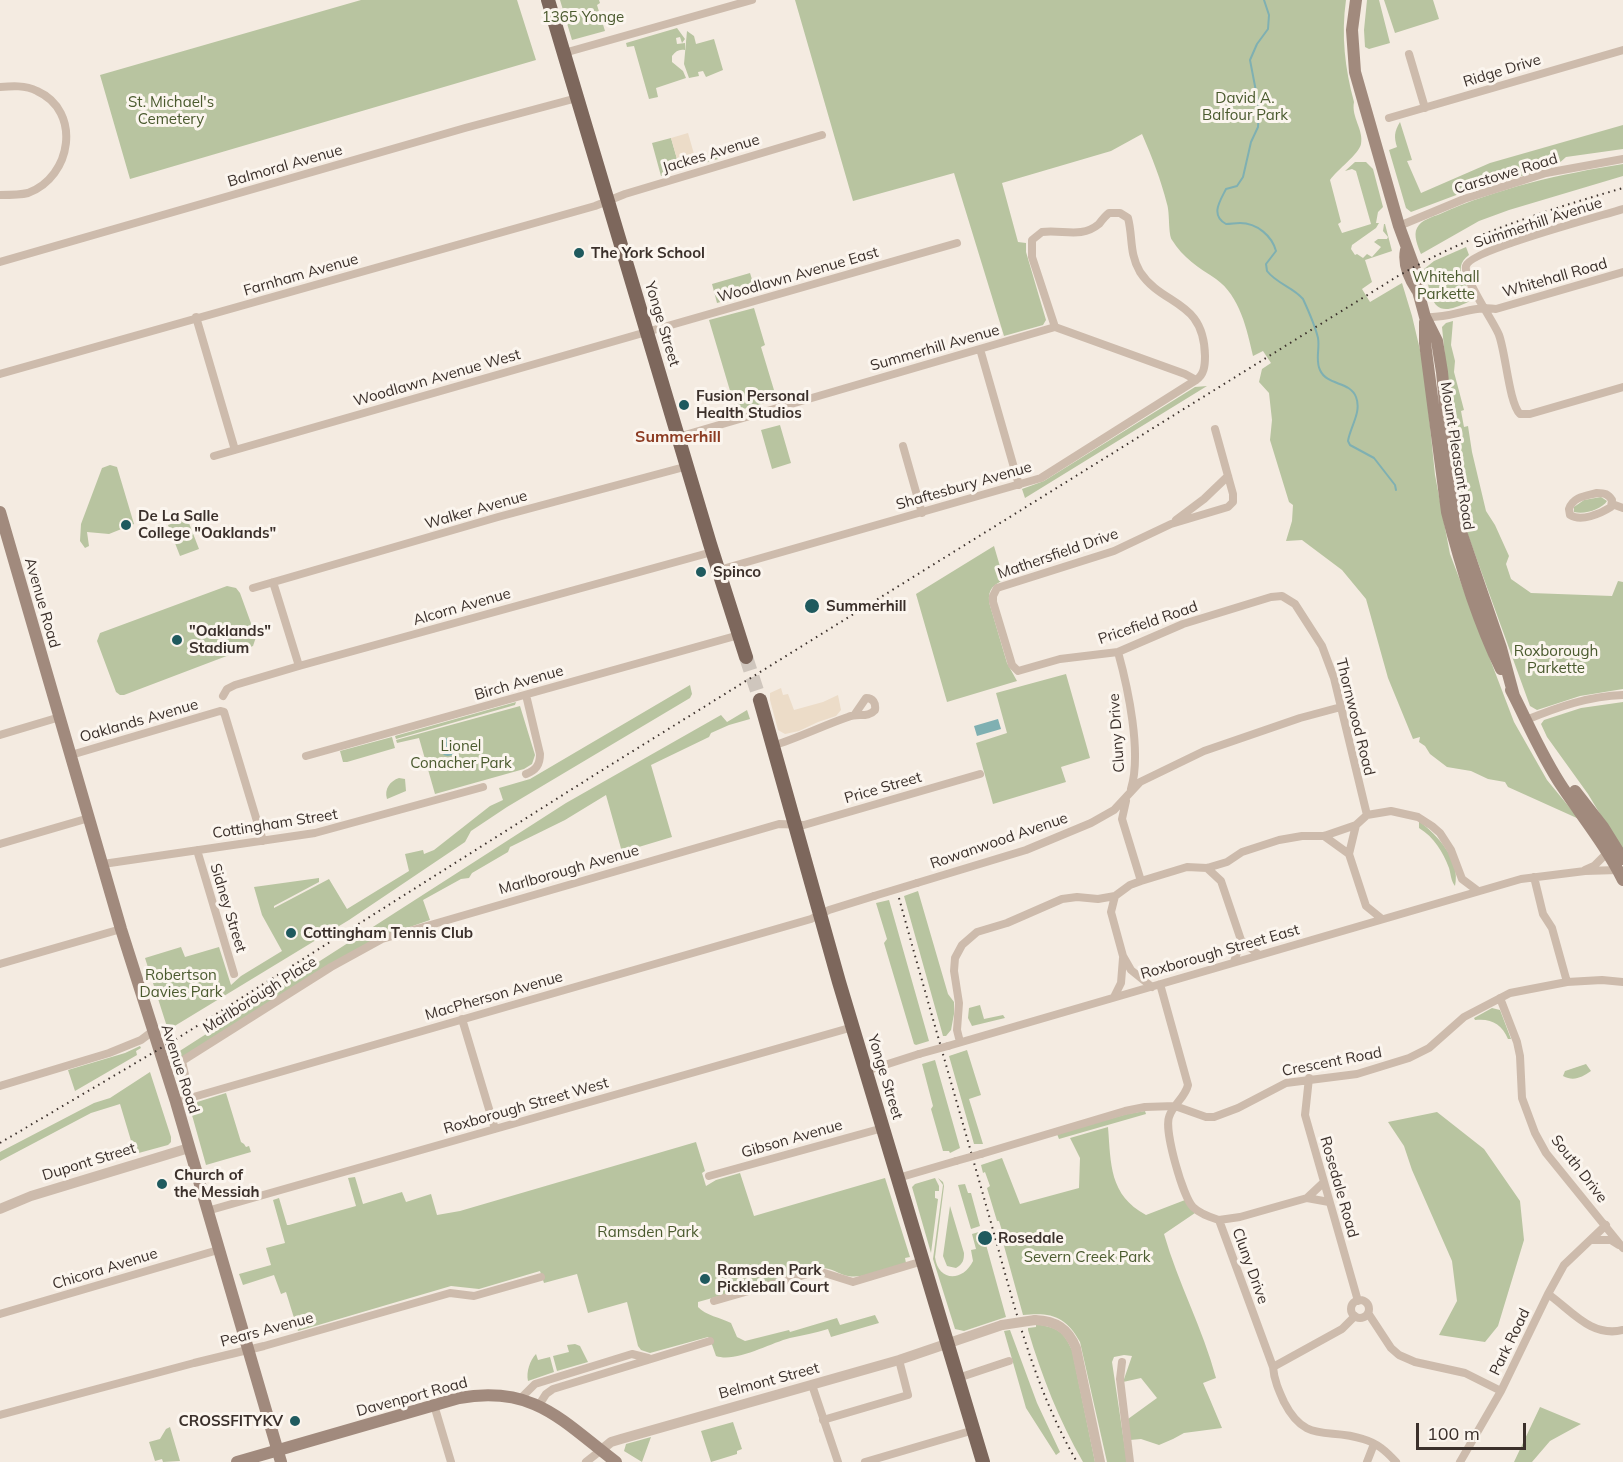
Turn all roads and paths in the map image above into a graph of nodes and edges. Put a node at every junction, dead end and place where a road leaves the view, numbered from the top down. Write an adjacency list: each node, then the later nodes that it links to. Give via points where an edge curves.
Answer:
1 (548, 0): 5 (main road, Yonge Street)
2 (752, 0): 5 (street)
3 (1356, 0): 16 (main road, Mount Pleasant Road, via 1352,30 1355,72)
4 (1623, 50): 9 (street, Ridge Drive)
5 (564, 53): 8 (main road, Yonge Street)
6 (1409, 54): 9 (street)
7 (0, 87): 13 (street, via 36,90 50,98 65,121 65,153 46,182 27,193)
8 (578, 98): 14 (main road, Yonge Street); 18 (street, Balmoral Avenue)
9 (1425, 108): 10 (street, Ridge Drive)
10 (1389, 118)
11 (822, 135): 14 (street, Jackes Avenue)
12 (1623, 159): 16 (street, Carstowe Road, via 1546,173 1464,199)
13 (0, 195)
14 (608, 201): 21 (street, Farnham Avenue); 24 (main road, Yonge Street)
15 (1623, 209): 20 (street, Summerhill Avenue, via 1472,258 1466,267 1468,278)
16 (1399, 226): 22 (main road, Mount Pleasant Road, via 1418,275)
17 (957, 243): 24 (street, Woodlawn Avenue East)
18 (0, 262)
19 (1623, 272): 20 (street, Whitehall Road, via 1496,309)
20 (1482, 307): 22 (street, Whitehall Road, via 1444,318); 28 (street, via 1500,338 1513,400 1520,414)
21 (196, 317): 26 (street, Farnham Avenue); 32 (street)
22 (1425, 317): 59 (main road, Mount Pleasant Road, via 1437,341 1460,529 1514,696)
23 (1055, 327): 25 (street, Summerhill Avenue); 27 (street); 27 (street, via 1032,257 1032,240 1042,232 1083,232 1109,213 1120,213 1128,218 1131,249 1140,271 1195,320 1204,343 1205,362)
24 (647, 333): 30 (main road, Yonge Street); 32 (street, Woodlawn Avenue West)
25 (980, 349): 30 (street, Summerhill Avenue); 36 (street)
26 (0, 374)
27 (1196, 380): 36 (street, Shaftesbury Avenue, via 1041,478)
28 (1623, 387)
29 (1215, 429): 35 (street, Mathersfield Drive)
30 (678, 437): 34 (main road, Yonge Street)
31 (903, 446): 40 (street)
32 (235, 450): 33 (street, Woodlawn Avenue West)
33 (214, 456)
34 (688, 466): 42 (main road, Yonge Street); 44 (street, Walker Avenue)
35 (1228, 476): 41 (street, Mathersfield Drive); 41 (street, Mathersfield Drive, via 1234,499 1228,507)
36 (1019, 485): 40 (street, Shaftesbury Avenue)
37 (1612, 504): 37 (street, via 1607,494 1597,494 1576,499 1569,513 1573,518 1583,518 1607,510); 38 (street)
38 (1623, 508)
39 (0, 512): 58 (main road, Avenue Road)
40 (922, 513): 43 (street, Shaftesbury Avenue)
41 (1171, 524): 51 (street, Mathersfield Drive, via 1114,551 997,588 993,602)
42 (712, 552): 43 (main road, Yonge Street); 50 (street, Alcorn Avenue)
43 (719, 570): 47 (main road, Yonge Street)
44 (273, 582): 45 (street, Walker Avenue); 50 (street)
45 (253, 588)
46 (1290, 599): 48 (street, Pricefield Road, via 1271,597 1183,624); 56 (street, Thornwood Road, via 1322,646)
47 (740, 635): 49 (main road, Yonge Street); 53 (street, Birch Avenue)
48 (1118, 652): 51 (street, Pricefield Road, via 1060,659 1018,671); 67 (street, Cluny Drive, via 1133,729 1134,777)
49 (746, 657)
50 (299, 666): 54 (street, Alcorn Avenue, via 235,685)
51 (1014, 668)
52 (1623, 694): 59 (street, via 1570,703)
53 (526, 695): 63 (street, Birch Avenue); 64 (street, via 540,760 536,769)
54 (223, 696)
55 (760, 700): 61 (main road, Yonge Street)
56 (1341, 707): 67 (street, Rowanwood Avenue, via 1204,751 1149,776); 68 (street, Thornwood Road)
57 (855, 714): 61 (street)
58 (60, 717): 60 (street); 62 (main road, Avenue Road)
59 (1528, 723): 76 (main road, Mount Pleasant Road, via 1563,788); 82 (main road, Mount Pleasant Road, via 1603,827)
60 (0, 735)
61 (772, 746): 70 (main road, Yonge Street)
62 (71, 755): 69 (main road, Avenue Road); 73 (street, Oaklands Avenue, via 224,712)
63 (306, 756)
64 (526, 774)
65 (980, 774): 70 (street, Price Street, via 804,825)
66 (483, 787): 73 (street, Cottingham Street, via 339,828)
67 (1129, 794): 85 (street, Cluny Drive, via 1122,819); 93 (street, Rowanwood Avenue, bridge, via 1108,814 1026,850)
68 (1367, 815): 71 (street); 84 (street, via 1400,812 1425,821 1446,841)
69 (89, 818): 74 (street); 79 (main road, Avenue Road)
70 (793, 824): 93 (main road, Yonge Street); 98 (street, Marlborough Avenue, via 782,823 458,916 381,939)
71 (1356, 825): 72 (street); 77 (street)
72 (1324, 836): 77 (street); 78 (street, via 1279,840 1242,852)
73 (263, 841): 75 (street, Cottingham Street)
74 (0, 844)
75 (197, 850): 79 (street, Cottingham Street); 103 (street, Sidney Street)
76 (1608, 852): 81 (street); 82 (main road, Mount Pleasant Road)
77 (1349, 854): 91 (street)
78 (1227, 862): 80 (street); 86 (street)
79 (103, 864): 96 (main road, Avenue Road)
80 (1207, 868): 85 (street, via 1188,867); 86 (street)
81 (1585, 870): 82 (street, Roxborough Street East); 83 (street, Roxborough Street East)
82 (1621, 870)
83 (1534, 877): 87 (street, Roxborough Street East); 104 (street)
84 (1462, 879): 87 (street); 89 (street)
85 (1141, 881): 88 (street)
86 (1221, 881): 97 (street)
87 (1478, 891): 89 (street, Roxborough Street East)
88 (1115, 896): 90 (street); 92 (street)
89 (1454, 898): 94 (street, Roxborough Street East)
90 (1098, 899): 92 (street); 112 (street, via 1062,899 967,939 954,964)
91 (1366, 906): 94 (street); 95 (street)
92 (1110, 912): 100 (street)
93 (820, 915): 109 (street, MacPherson Avenue); 110 (main road, Yonge Street)
94 (1382, 919): 95 (street, Roxborough Street East)
95 (1361, 925): 99 (street, Roxborough Street East)
96 (122, 929): 102 (street); 111 (main road, Avenue Road)
97 (1241, 940): 99 (street); 101 (street)
98 (356, 953): 116 (street, Marlborough Place, via 182,1061)
99 (1259, 955): 101 (street, Roxborough Street East)
100 (1123, 956): 106 (street, via 1131,970); 107 (street, via 1121,983)
101 (1234, 962): 106 (street, Roxborough Street East)
102 (0, 964)
103 (234, 974)
104 (1567, 982): 105 (street, Crescent Road); 108 (street, Crescent Road, via 1515,991)
105 (1623, 982)
106 (1156, 986): 107 (street, Roxborough Street East); 118 (street, Cluny Drive, via 1188,1085)
107 (1114, 997): 112 (street, Roxborough Street East)
108 (1500, 998): 114 (street, Crescent Road, via 1464,1017 1429,1048 1409,1058 1357,1074); 130 (street, South Drive, via 1517,1042 1522,1098 1535,1132 1546,1152)
109 (462, 1019): 116 (street, MacPherson Avenue); 120 (street)
110 (853, 1027): 113 (main road, Yonge Street); 120 (street, Roxborough Street West)
111 (153, 1031): 115 (street, via 109,1053); 117 (main road, Avenue Road)
112 (960, 1042): 113 (street, Roxborough Street East, bridge)
113 (866, 1071): 119 (main road, Yonge Street)
114 (1309, 1078): 118 (street, Crescent Road, via 1280,1085 1214,1117); 124 (street, Rosedale Road, via 1305,1115)
115 (0, 1086)
116 (190, 1098): 117 (street, MacPherson Avenue)
117 (176, 1102): 121 (main road, Avenue Road)
118 (1174, 1106): 123 (street, Crescent Road, bridge, via 1125,1111); 129 (street, Cluny Drive, via 1168,1121 1186,1196 1192,1206)
119 (883, 1128): 122 (street, Gibson Avenue); 123 (main road, Yonge Street)
120 (495, 1129): 128 (street, Roxborough Street West)
121 (189, 1148): 127 (street, Dupont Street, via 41,1192); 128 (main road, Avenue Road)
122 (709, 1176)
123 (898, 1178): 134 (main road, Yonge Street)
124 (1323, 1183): 125 (street); 126 (street, Rosedale Road)
125 (1307, 1198): 126 (street); 129 (street)
126 (1329, 1202): 138 (street, Rosedale Road)
127 (0, 1209)
128 (207, 1211): 133 (main road, Avenue Road)
129 (1219, 1220): 150 (street, Cluny Drive)
130 (1606, 1225): 131 (street, Park Road); 132 (street, South Drive)
131 (1591, 1240): 132 (street, via 1611,1240); 136 (street, Park Road, via 1564,1265)
132 (1621, 1246)
133 (218, 1250): 140 (street, Chicora Avenue); 145 (main road, Avenue Road)
134 (923, 1261): 137 (street, via 854,1282 818,1271); 144 (main road, Yonge Street)
135 (541, 1277): 145 (street, Pears Avenue, via 474,1296 450,1293)
136 (1548, 1294): 142 (street, via 1590,1327); 153 (street, Park Road)
137 (714, 1301)
138 (1358, 1301): 139 (street, via 1368,1305); 141 (street, via 1352,1309)
139 (1368, 1313): 141 (street, via 1362,1318); 153 (street, via 1399,1355 1465,1373)
140 (0, 1314)
141 (1355, 1316): 150 (street, via 1342,1329)
142 (1623, 1330)
143 (710, 1341): 146 (street)
144 (948, 1344): 147 (street, Belmont Street); 151 (main road, Yonge Street); 170 (street, Belmont Street, bridge, via 1002,1325 1035,1320 1063,1327 1076,1348)
145 (249, 1350): 157 (street, Pears Avenue); 162 (main road, Avenue Road)
146 (649, 1359): 154 (street, via 632,1354 545,1380 533,1385); 156 (street, via 553,1389)
147 (899, 1360): 152 (street, Belmont Street); 158 (street, via 908,1395)
148 (1009, 1361): 151 (street)
149 (1122, 1362): 171 (street, via 1120,1379)
150 (1273, 1367): 160 (street, via 1289,1412 1304,1427)
151 (958, 1378): 159 (main road, Yonge Street)
152 (812, 1385): 158 (street); 161 (street, Belmont Street, via 611,1442)
153 (1501, 1391): 174 (street, Park Road)
154 (521, 1398): 155 (main road, Davenport Road, via 479,1394); 156 (main road, Davenport Road)
155 (435, 1405): 162 (main road, Davenport Road); 164 (street)
156 (539, 1405): 161 (main road, Davenport Road)
157 (0, 1415)
158 (823, 1420): 167 (street)
159 (974, 1430): 168 (street); 169 (main road, Yonge Street)
160 (1374, 1444): 172 (street); 173 (street, via 1385,1449)
161 (600, 1451): 165 (street); 166 (main road, Davenport Road)
162 (279, 1457): 163 (main road, Davenport Road)
163 (237, 1462)
164 (451, 1462)
165 (586, 1462)
166 (616, 1462)
167 (838, 1462)
168 (865, 1462)
169 (983, 1462)
170 (1100, 1462)
171 (1130, 1462)
172 (1367, 1462)
173 (1396, 1462)
174 (1460, 1462)

